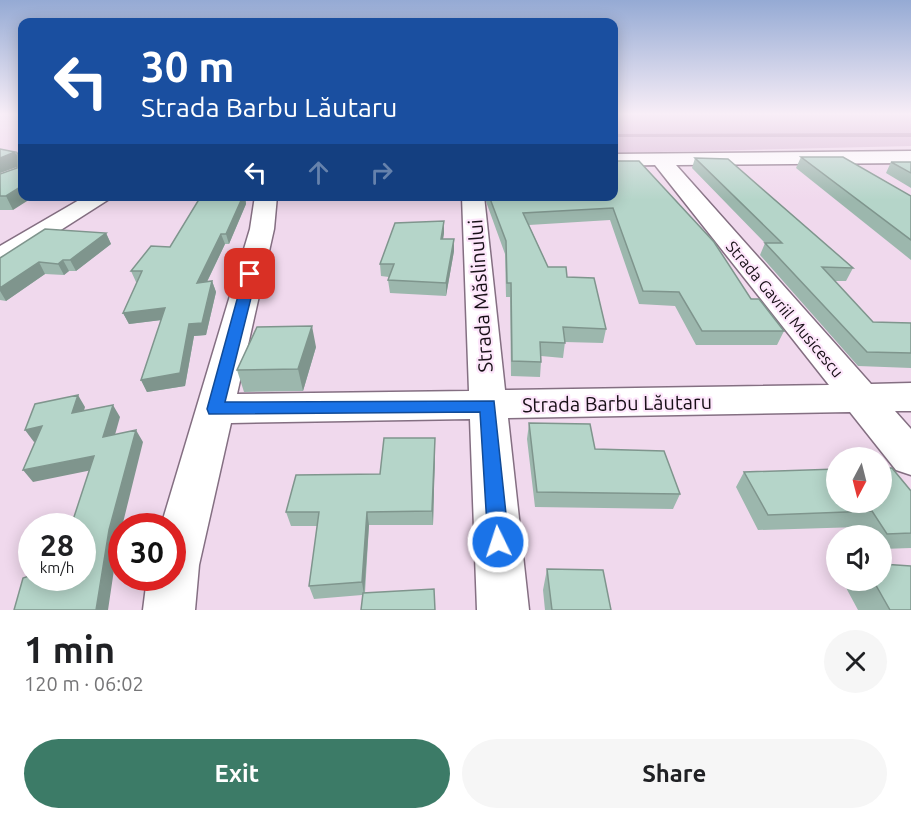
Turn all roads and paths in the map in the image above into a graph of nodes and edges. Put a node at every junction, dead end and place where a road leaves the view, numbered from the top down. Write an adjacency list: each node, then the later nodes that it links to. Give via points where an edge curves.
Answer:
1 (911, 157): 2 (street)
2 (843, 158): 3 (street); 5 (street)
3 (660, 159): 4 (street); 11 (street, Strada Gavriil Musicescu)
4 (618, 160)
5 (872, 176)
6 (94, 201): 9 (street)
7 (265, 201): 13 (street, via 262,229)
8 (473, 201): 12 (street, Strada Măslinului)
9 (0, 256)
10 (911, 397): 11 (street, Strada Barbu Lăutaru)
11 (859, 398): 12 (street, Strada Barbu Lăutaru); 14 (street, Strada Gavriil Musicescu)
12 (488, 406): 13 (street, Strada Barbu Lăutaru); 16 (street, Strada Măslinului)
13 (215, 409): 15 (street, via 174,565)
14 (911, 458)
15 (169, 610)
16 (503, 610)

